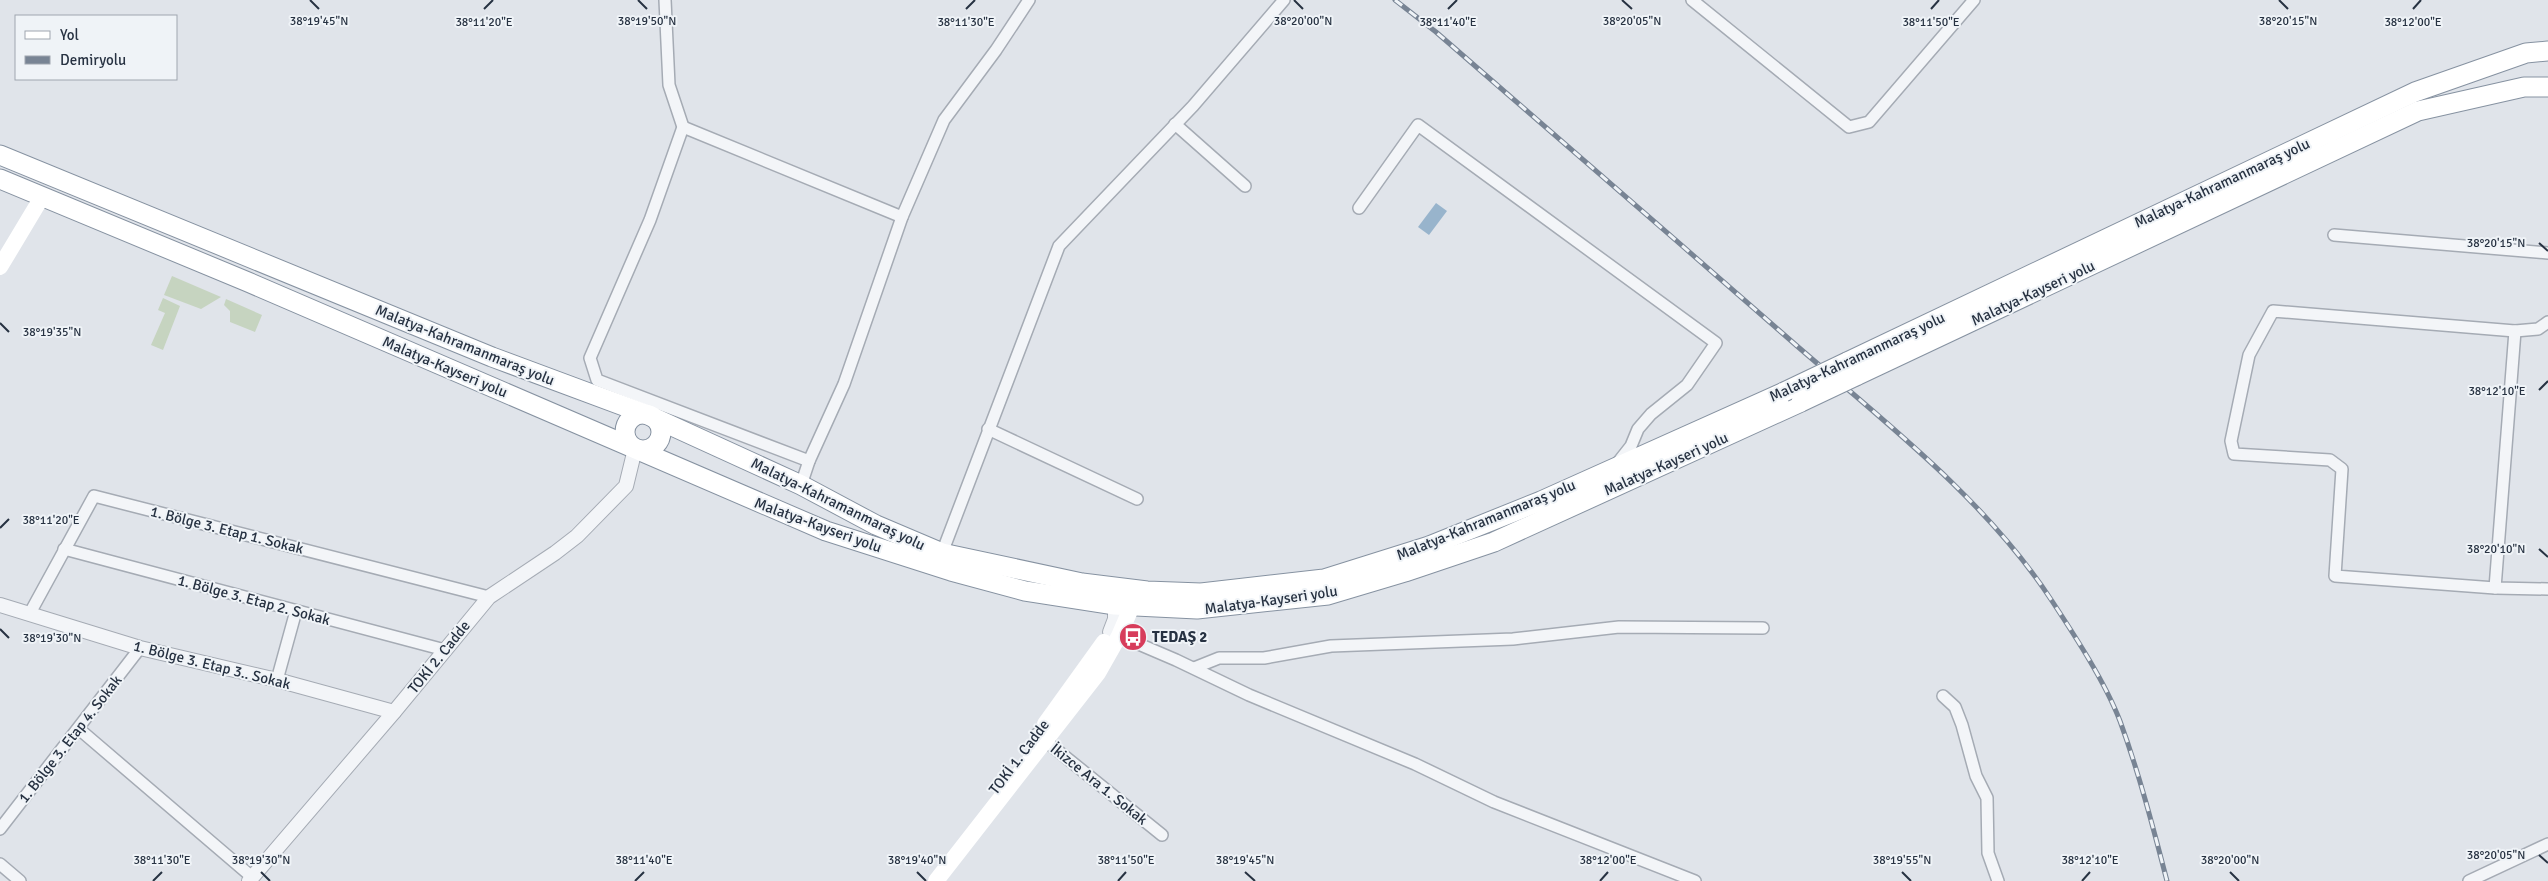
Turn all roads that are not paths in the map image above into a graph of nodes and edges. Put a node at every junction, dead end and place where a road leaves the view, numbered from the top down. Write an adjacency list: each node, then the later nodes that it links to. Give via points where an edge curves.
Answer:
1 (665, 0): 9 (street, via 669,84)
2 (1029, 0): 15 (street, via 944,120)
3 (1284, 0): 8 (street)
4 (1692, 0): 5 (street, via 1849,127 1869,122)
5 (1974, 0)
6 (2548, 50): 21 (highway, Malatya-Kahramanmaraş yolu, via 2526,53 2415,92)
7 (2548, 87): 21 (highway, Malatya-Kayseri yolu, via 2524,87 2418,111)
8 (1175, 124): 12 (street); 23 (street, via 1059,246)
9 (684, 127): 15 (street); 25 (street, via 650,220 590,358 597,380)
10 (0, 155): 22 (highway, Malatya-Kahramanmaraş yolu, via 492,357)
11 (0, 179): 13 (highway, Malatya-Kayseri yolu)
12 (1245, 186)
13 (42, 197): 18 (main road); 24 (highway, Malatya-Kayseri yolu)
14 (1359, 208): 26 (street, via 1418,124 1716,343 1687,385 1651,414)
15 (902, 217): 25 (street, via 844,384)
16 (2334, 235): 17 (street)
17 (2548, 253)
18 (0, 267)
19 (2548, 322): 20 (street, via 2538,329)
20 (2515, 331): 31 (street); 31 (street, via 2273,311 2249,355 2231,441 2234,454 2330,460 2342,469 2335,576)
21 (1852, 369): 26 (highway, Malatya-Kahramanmaraş yolu, bridge, via 1784,392); 35 (highway, Malatya-Kayseri yolu, bridge, via 1801,402 1494,542 1405,572 1328,594 1197,609)
22 (648, 416): 24 (highway, via 631,418 625,429 627,440); 24 (highway, via 660,427 659,438 652,447); 27 (highway, Malatya-Kahramanmaraş yolu)
23 (988, 429): 28 (street); 30 (street)
24 (635, 449): 33 (street, TOKİ 2. Cadde, via 626,486 578,536); 35 (highway, Malatya-Kayseri yolu, via 826,531 1025,591)
25 (809, 461): 27 (street)
26 (1616, 466): 30 (highway, Malatya-Kahramanmaraş yolu, via 1541,501 1429,546 1324,579 1201,593 1148,591 1082,583)
27 (801, 485): 30 (highway, Malatya-Kahramanmaraş yolu, via 876,525)
28 (1137, 499)
29 (64, 549): 33 (street, 1. Bölge 3. Etap 1. Sokak, via 94,496); 36 (street, 1. Bölge 3. Etap 2. Sokak); 37 (street, 1. Bölge 3. Etap 1. Sokak)
30 (942, 553)
31 (2495, 588): 32 (street)
32 (2548, 589)
33 (488, 597): 41 (street, TOKİ 2. Cadde)
34 (0, 605): 37 (street, 1. Bölge 3. Etap 3.. Sokak)
35 (1123, 606): 39 (main road, TOKİ 1. Cadde)
36 (296, 610): 41 (street, 1. Bölge 3. Etap 2. Sokak); 43 (street)
37 (30, 613): 40 (street, 1. Bölge 3. Etap 3.. Sokak)
38 (1763, 628): 42 (street, via 1619,627 1513,638 1331,646 1264,658 1219,658)
39 (1115, 634): 42 (street); 47 (main road, TOKİ 1. Cadde)
40 (140, 648): 43 (street, 1. Bölge 3. Etap 3.. Sokak); 46 (street, 1. Bölge 3. Etap 4. Sokak)
41 (445, 650): 45 (street, TOKİ 2. Cadde)
42 (1194, 668): 56 (street, via 1494,802)
43 (277, 680): 45 (street, 1. Bölge 3. Etap 3.. Sokak)
44 (1944, 696): 57 (street, via 1955,707 1976,776 1987,798 1988,853)
45 (394, 712): 52 (street, TOKİ 2. Cadde)
46 (79, 728): 48 (street, 1. Bölge 3. Etap 4. Sokak); 52 (street)
47 (1041, 737): 49 (street, İkizce Ara 1. Sokak); 54 (main road, TOKİ 1. Cadde); 55 (main road, TOKİ 1. Cadde)
48 (0, 829)
49 (1162, 835)
50 (2548, 844): 58 (street)
51 (0, 864): 53 (street)
52 (250, 879)
53 (20, 881)
54 (925, 881)
55 (936, 881)
56 (1695, 881)
57 (1998, 881)
58 (2469, 881)

